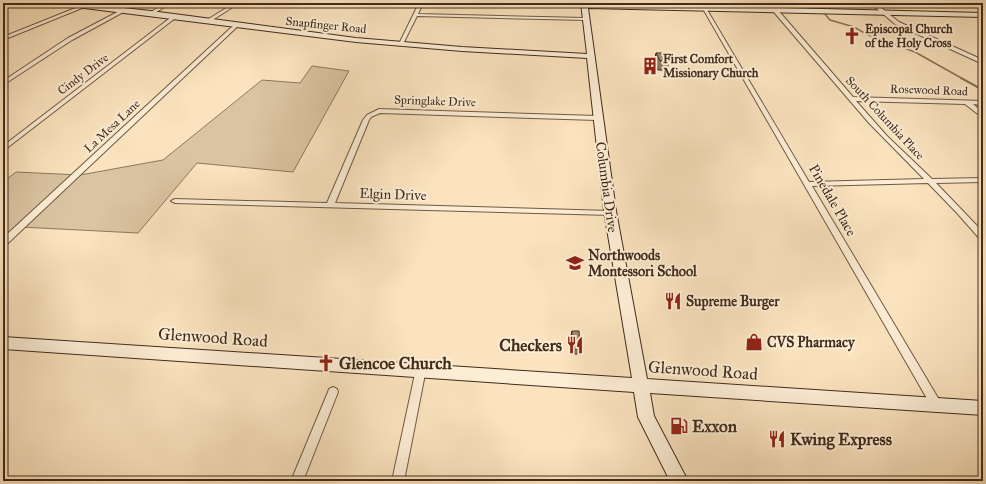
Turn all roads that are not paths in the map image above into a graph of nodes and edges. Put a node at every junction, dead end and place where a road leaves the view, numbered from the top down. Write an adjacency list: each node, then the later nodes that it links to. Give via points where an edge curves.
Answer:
1 (60, 3): 8 (street, Snapfinger Road)
2 (169, 3): 13 (street)
3 (237, 3): 19 (street)
4 (421, 3): 15 (street)
5 (872, 3): 14 (street)
6 (584, 5): 7 (street); 18 (street, Columbia Drive)
7 (643, 5): 10 (street)
8 (85, 6): 11 (street, Snapfinger Road); 21 (street)
9 (737, 6): 10 (street); 12 (street)
10 (704, 8): 34 (street, Pinedale Place)
11 (125, 10): 13 (street, Snapfinger Road); 25 (street, via 70,39)
12 (775, 10): 14 (street); 26 (street, South Columbia Place)
13 (151, 13): 17 (street, Snapfinger Road)
14 (884, 13): 16 (street); 24 (street, via 897,23)
15 (415, 15): 18 (street); 22 (street)
16 (983, 15)
17 (176, 16): 19 (street, Snapfinger Road); 31 (street, Cindy Drive)
18 (586, 19): 23 (street, Columbia Drive)
19 (208, 20): 20 (street, Snapfinger Road)
20 (237, 25): 22 (street, Snapfinger Road, via 313,36); 39 (street, La Mesa Lane)
21 (3, 39)
22 (401, 44): 23 (street, Snapfinger Road)
23 (590, 56): 30 (street, Columbia Drive)
24 (983, 62)
25 (3, 84)
26 (851, 99): 27 (street, Rosewood Road); 33 (street, South Columbia Place)
27 (966, 102): 28 (street, Rosewood Road); 29 (street)
28 (983, 103)
29 (983, 116)
30 (597, 118): 36 (street, Springlake Drive, via 379,112 372,114 366,120); 37 (street, Columbia Drive)
31 (3, 149)
32 (983, 180): 33 (street)
33 (931, 181): 34 (street); 38 (street, South Columbia Place)
34 (808, 184): 44 (street, Pinedale Place)
35 (174, 201): 36 (street, Elgin Drive)
36 (330, 205): 37 (street, Elgin Drive)
37 (611, 213): 42 (street, Columbia Drive)
38 (983, 237)
39 (3, 243)
40 (3, 343): 41 (street, Glenwood Road)
41 (421, 370): 42 (street, Glenwood Road); 47 (street)
42 (641, 384): 44 (street, Glenwood Road); 48 (street, Columbia Drive, via 646,417)
43 (333, 392): 46 (street)
44 (937, 406): 45 (street, Glenwood Road)
45 (983, 408)
46 (297, 481)
47 (398, 481)
48 (679, 481)

